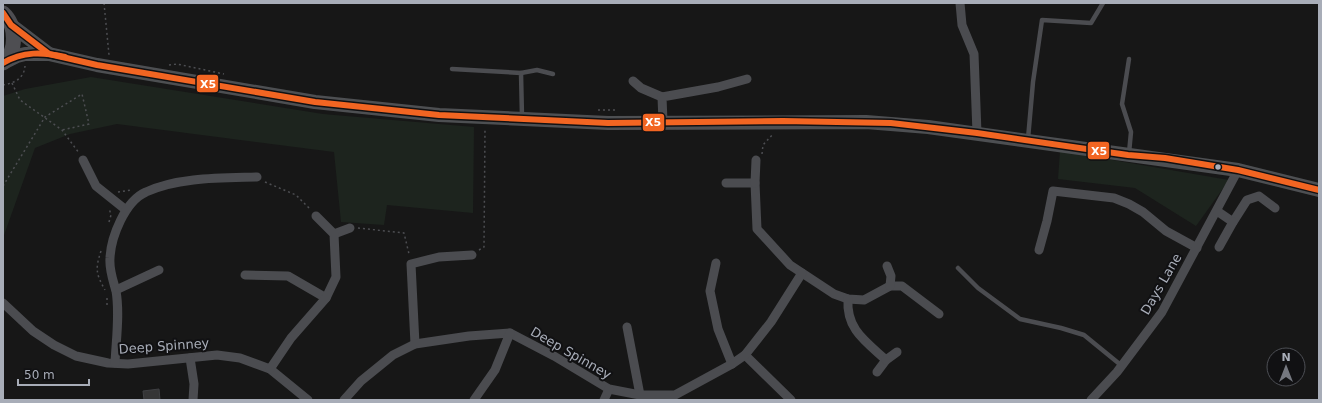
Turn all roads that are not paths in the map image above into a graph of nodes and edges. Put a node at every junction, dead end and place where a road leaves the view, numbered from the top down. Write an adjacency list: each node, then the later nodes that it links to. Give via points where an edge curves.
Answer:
1 (960, 3): 15 (street, via 962,25 974,54)
2 (1103, 3): 16 (lane, via 1091,23 1042,20 1032,82)
3 (7, 19): 4 (main road); 6 (highway, via 14,35 13,44)
4 (49, 54): 6 (main road, via 21,55); 13 (main road, via 97,65 315,102 432,114)
5 (1129, 59): 17 (lane, via 1122,104 1130,132)
6 (4, 62)
7 (452, 69): 8 (lane)
8 (521, 72): 9 (lane, via 537,70); 13 (lane)
9 (553, 74)
10 (747, 79): 12 (street)
11 (633, 81): 12 (street, via 641,88)
12 (662, 97): 14 (street)
13 (522, 119): 14 (main road, via 608,123)
14 (663, 122): 15 (main road, via 866,122)
15 (977, 133): 16 (main road)
16 (1028, 140): 17 (main road)
17 (1128, 155): 20 (main road, via 1165,158)
18 (83, 160): 26 (street, via 96,186)
19 (756, 160): 23 (street)
20 (1238, 170): 24 (main road); 27 (street, Days Lane)
21 (257, 177): 26 (street, via 190,180 145,192)
22 (726, 183): 23 (street)
23 (755, 183): 40 (street, via 757,228 790,265)
24 (1319, 190)
25 (1275, 208): 29 (street, via 1259,196 1247,200)
26 (126, 210): 43 (street, via 113,237 109,259)
27 (1217, 211): 29 (street); 33 (street, Days Lane)
28 (316, 216): 31 (street)
29 (1233, 222): 32 (street)
30 (350, 228): 31 (street)
31 (334, 234): 44 (street, via 336,276)
32 (1219, 247)
33 (1197, 248): 34 (street, via 1166,231 1129,204 1107,197 1053,191); 57 (street, Days Lane, via 1162,312)
34 (1039, 250)
35 (472, 255): 50 (street, via 439,257 411,264)
36 (716, 263): 56 (street, via 710,291 718,329)
37 (887, 266): 42 (street, via 891,276)
38 (958, 268): 57 (lane, via 978,288 1020,319 1084,335)
39 (159, 270): 43 (street)
40 (802, 273): 45 (street, via 834,294); 52 (street, Deep Spinney, via 771,322)
41 (245, 275): 44 (street, via 288,276)
42 (890, 286): 45 (street, via 864,300); 47 (street, via 902,286)
43 (116, 290): 55 (street)
44 (326, 298): 58 (street, via 291,338)
45 (848, 299): 54 (street, via 847,312 852,326)
46 (3, 303): 55 (street, Deep Spinney, via 33,331 54,345 76,356)
47 (939, 314)
48 (627, 327): 61 (street)
49 (510, 334): 50 (street, Deep Spinney, via 469,336); 60 (street, Deep Spinney, via 554,356); 66 (street, via 495,370)
50 (415, 344): 65 (street, Deep Spinney, via 393,355 361,381)
51 (897, 352): 54 (street)
52 (746, 355): 56 (street, Deep Spinney); 68 (street)
53 (190, 358): 55 (street, Deep Spinney); 58 (street, Deep Spinney, via 217,355 240,358); 63 (street, via 194,384)
54 (886, 360): 59 (street)
55 (115, 364)
56 (732, 364): 62 (street, Deep Spinney)
57 (1122, 366): 69 (street, Days Lane)
58 (270, 369): 64 (street, Deep Spinney)
59 (876, 372)
60 (609, 389): 61 (street, Deep Spinney); 67 (street)
61 (640, 396): 62 (street, Deep Spinney)
62 (676, 397)
63 (193, 400)
64 (308, 400)
65 (344, 400)
66 (474, 400)
67 (604, 400)
68 (791, 400)
69 (1091, 400)

